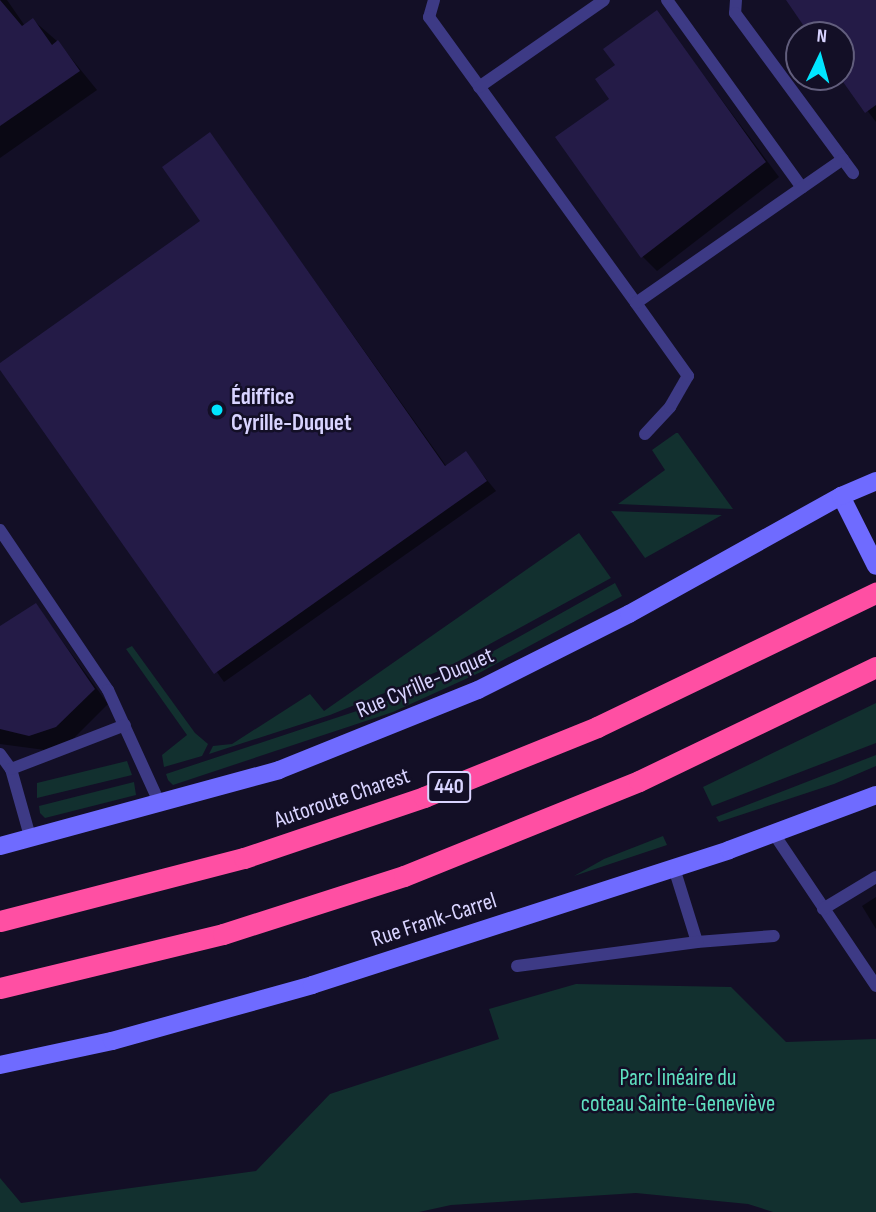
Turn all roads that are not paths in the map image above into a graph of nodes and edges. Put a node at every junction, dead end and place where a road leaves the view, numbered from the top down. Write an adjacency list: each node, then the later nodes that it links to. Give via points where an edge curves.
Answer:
1 (434, 0): 5 (lane, via 429,17)
2 (604, 0): 5 (lane)
3 (667, 0): 8 (lane)
4 (736, 0): 6 (lane, via 735,13)
5 (479, 87): 9 (lane)
6 (843, 159): 7 (lane); 8 (lane)
7 (853, 173)
8 (802, 188): 9 (lane)
9 (636, 303): 10 (lane, via 688,376 670,407)
10 (645, 434)
11 (876, 481): 12 (street, Rue Cyrille-Duquet)
12 (841, 496): 14 (street); 21 (street, Rue Cyrille-Duquet, via 629,614 478,690 279,770)
13 (0, 530): 17 (lane, via 108,690)
14 (876, 566)
15 (876, 593): 28 (highway, Autoroute Charest / 440, via 608,722 424,797 244,858)
16 (876, 667): 33 (highway, via 639,781 404,876 223,934)
17 (125, 725): 19 (lane); 21 (lane)
18 (0, 754): 19 (lane)
19 (11, 769): 23 (lane)
20 (876, 795): 22 (street, Rue Frank-Carrel)
21 (160, 804): 23 (street, Rue Cyrille-Duquet)
22 (774, 834): 25 (street, Rue Frank-Carrel); 27 (lane)
23 (31, 840): 24 (street, Rue Cyrille-Duquet)
24 (0, 846)
25 (674, 868): 30 (lane); 34 (street, Rue Frank-Carrel, via 312,985 112,1041)
26 (876, 877): 27 (lane)
27 (823, 909): 32 (lane)
28 (0, 921)
29 (774, 936): 30 (lane)
30 (697, 943): 31 (lane)
31 (517, 966)
32 (876, 986)
33 (0, 988)
34 (0, 1065)

